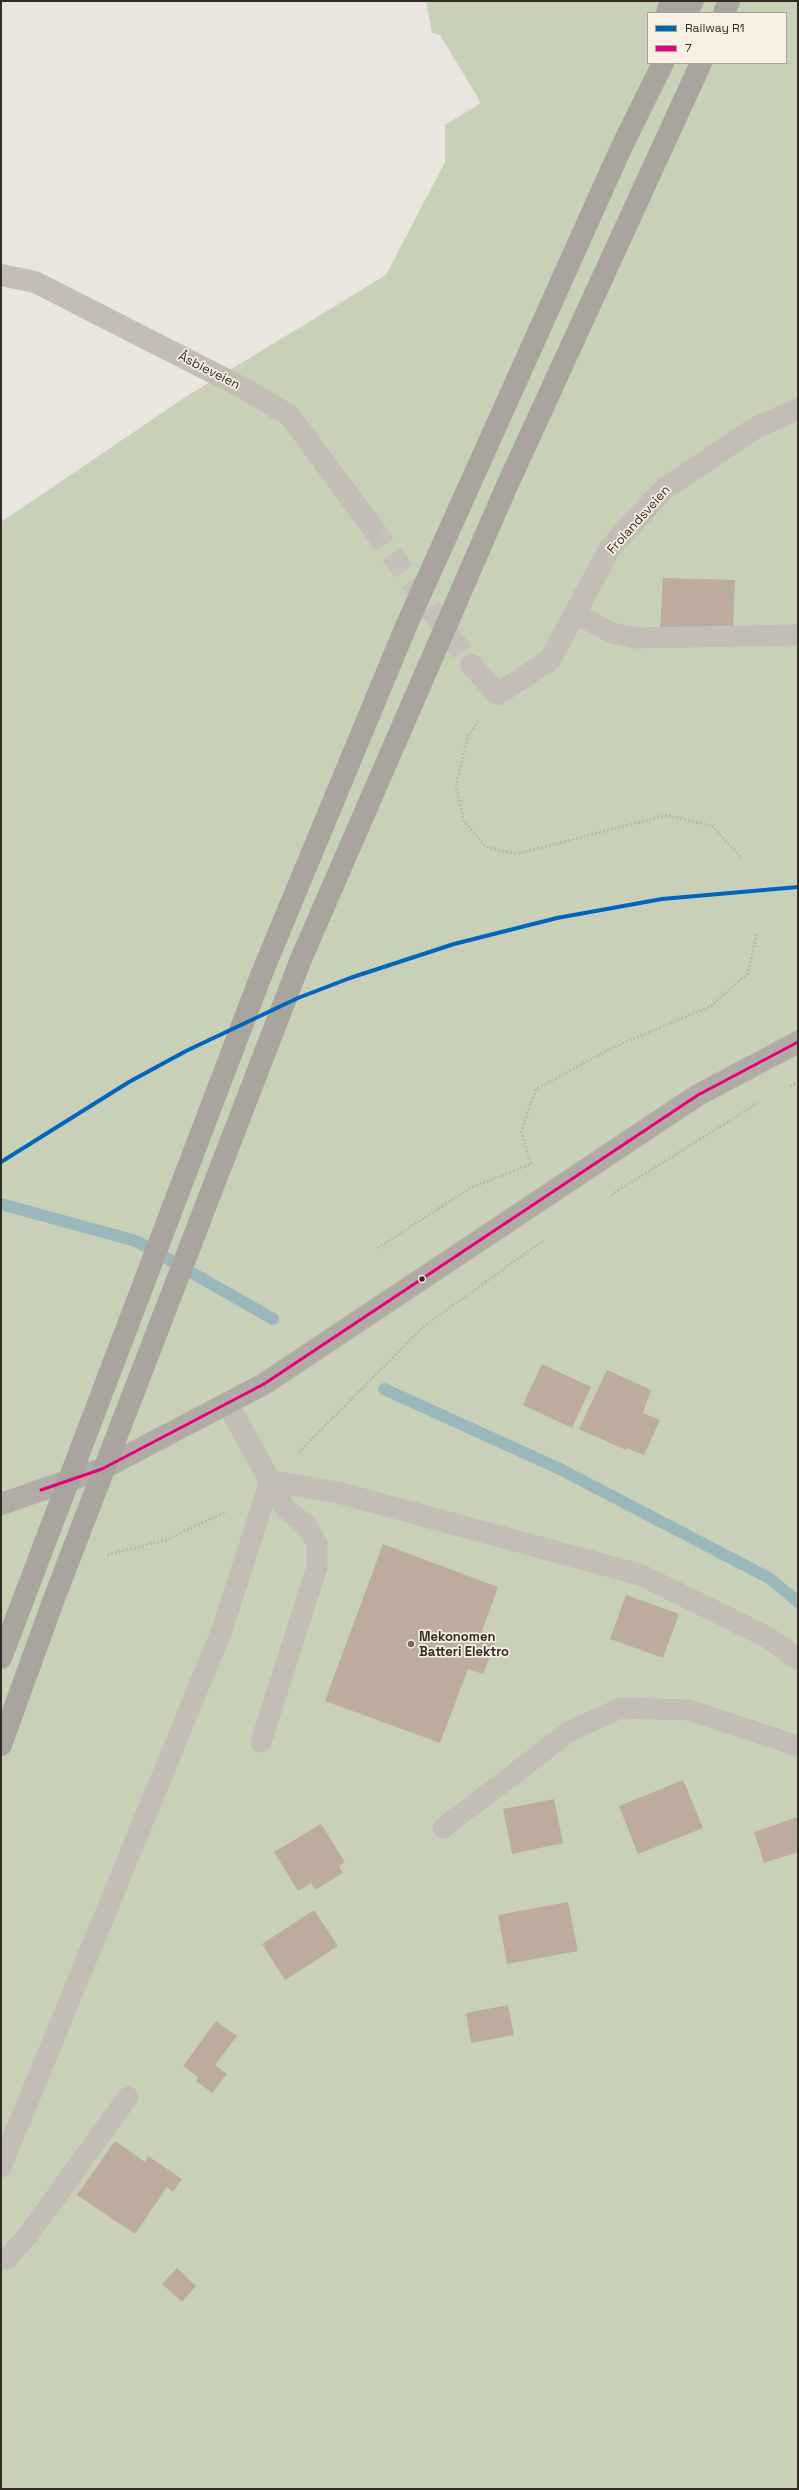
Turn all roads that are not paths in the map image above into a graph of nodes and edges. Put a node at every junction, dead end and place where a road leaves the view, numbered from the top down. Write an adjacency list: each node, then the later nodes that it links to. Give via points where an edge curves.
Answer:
1 (671, 1): 4 (highway)
2 (693, 1): 5 (highway)
3 (729, 1): 6 (highway)
4 (667, 12)
5 (688, 12)
6 (724, 12)
7 (650, 64): 10 (highway)
8 (663, 64): 10 (highway)
9 (701, 64): 24 (highway, bridge, via 506,488 301,959 58,1588)
10 (622, 146): 21 (highway, bridge, via 407,624 262,973)
11 (1, 275): 13 (street, Åsbieveien, via 35,282 245,390 290,416)
12 (798, 408): 14 (street, Frolandsveien, via 756,428 664,489 610,548)
13 (372, 527)
14 (576, 614): 15 (lane, via 612,633 635,638); 16 (street, Frolandsveien, via 550,660 498,694)
15 (798, 635)
16 (471, 665)
17 (798, 1042): 18 (main road, via 698,1095 287,1370)
18 (228, 1404): 19 (street); 20 (main road, via 102,1469)
19 (270, 1481): 22 (street, via 340,1494 642,1575 767,1637); 23 (lane, via 285,1508 306,1525 317,1543 317,1567); 28 (lane, via 222,1630)
20 (1, 1504)
21 (1, 1658)
22 (798, 1659)
23 (261, 1742)
24 (1, 1745)
25 (798, 1746): 26 (lane, via 690,1710 621,1708 570,1731)
26 (443, 1828)
27 (128, 2097): 29 (lane, via 28,2235 8,2259)
28 (1, 2167)
29 (1, 2258)

